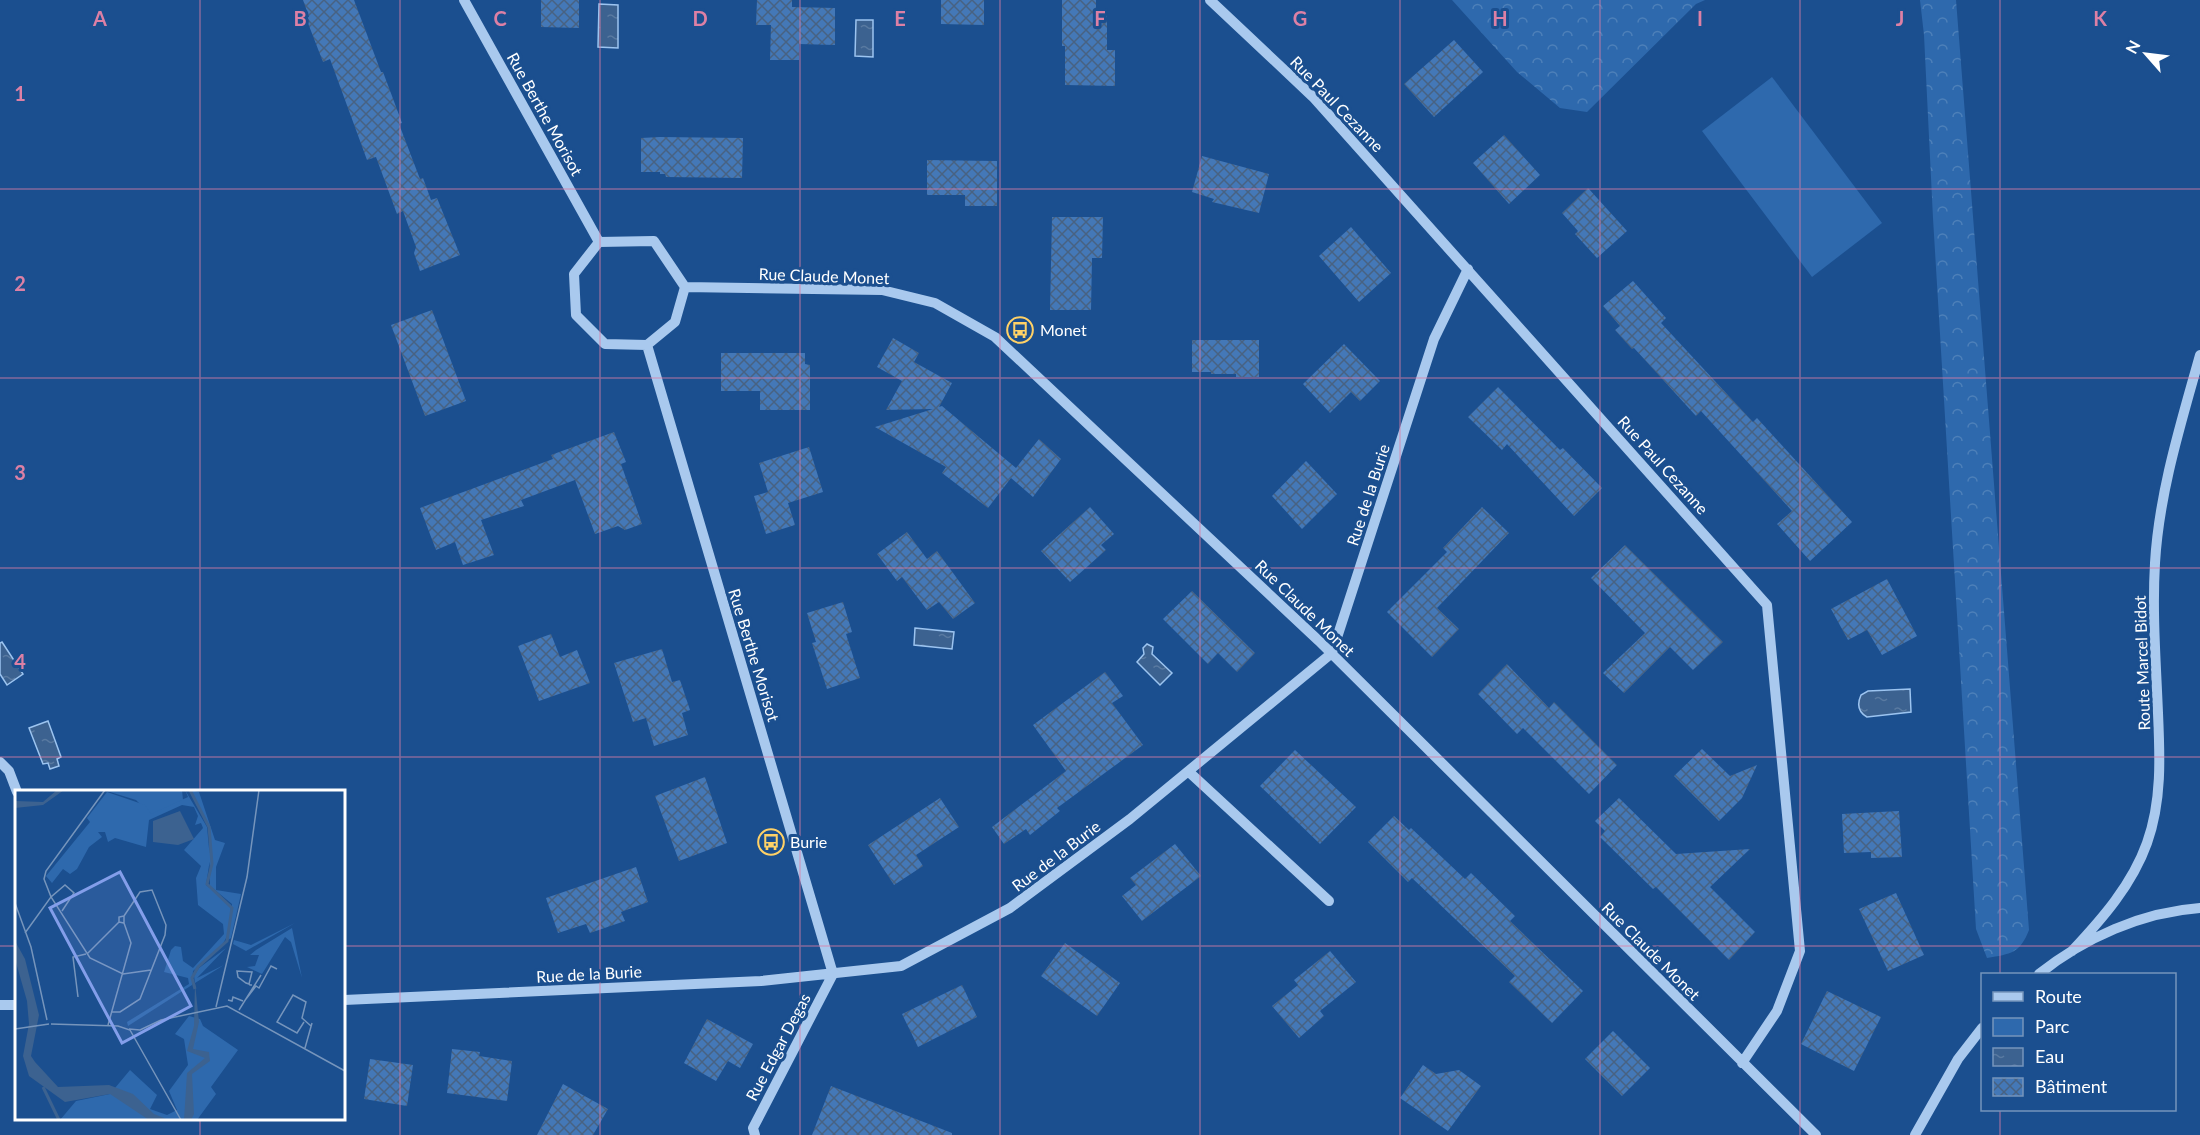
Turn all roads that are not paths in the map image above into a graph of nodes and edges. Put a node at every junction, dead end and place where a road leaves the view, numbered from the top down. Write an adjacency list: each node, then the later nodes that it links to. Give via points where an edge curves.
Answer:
1 (464, 0): 3 (street, Rue Berthe Morisot)
2 (1210, 0): 4 (street, Rue Paul Cezanne, via 1313,97)
3 (599, 242): 5 (street, via 654,241); 6 (street, via 574,274 576,315 605,344)
4 (1468, 269): 8 (street, Rue de la Burie, via 1434,339); 19 (street, Rue Paul Cezanne, via 1767,605 1800,951 1777,1011)
5 (685, 287): 6 (street, via 675,322); 8 (street, Rue Claude Monet, via 882,290 934,303 995,337)
6 (646, 345): 16 (street, Rue Berthe Morisot)
7 (2200, 355): 14 (street, Route Marcel Bidot, via 2162,507 2156,551 2160,764 2155,814 2146,844 2116,900)
8 (1332, 653): 10 (street, Rue de la Burie); 19 (street, Rue Claude Monet)
9 (0, 762): 11 (street, via 9,771)
10 (1189, 771): 12 (street); 16 (street, Rue de la Burie, via 1010,908 901,966)
11 (16, 790)
12 (1329, 901)
13 (2200, 908): 14 (street, via 2164,913 2125,925)
14 (2072, 951): 15 (street)
15 (2042, 973)
16 (833, 974): 17 (street, Rue de la Burie, via 761,981); 20 (street, Rue Edgar Degas, via 753,1128)
17 (345, 1000)
18 (1981, 1030): 22 (street, via 1958,1059)
19 (1742, 1063): 21 (street, Rue Claude Monet)
20 (755, 1135)
21 (1816, 1135)
22 (1915, 1135)

